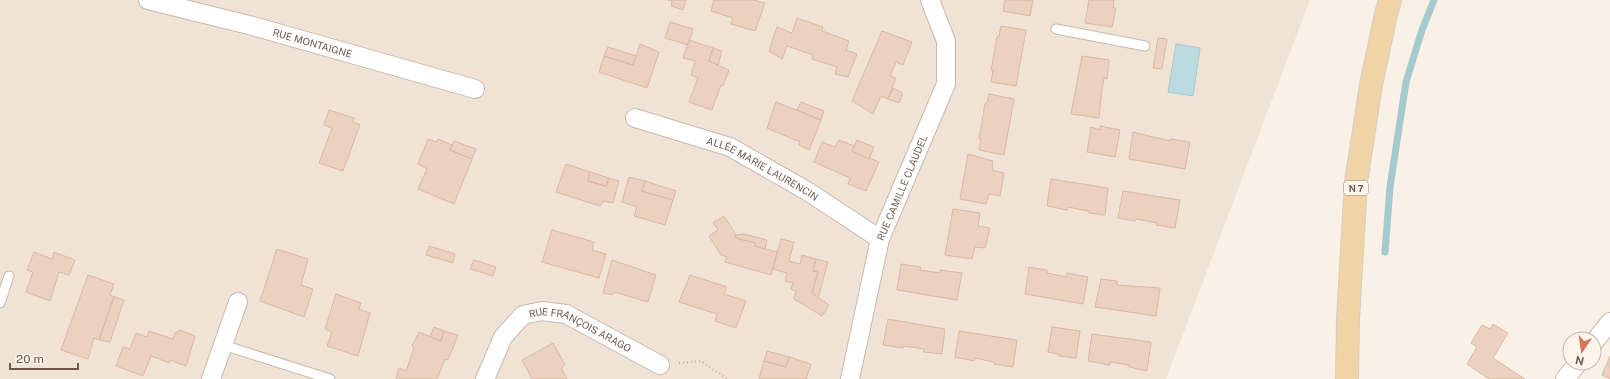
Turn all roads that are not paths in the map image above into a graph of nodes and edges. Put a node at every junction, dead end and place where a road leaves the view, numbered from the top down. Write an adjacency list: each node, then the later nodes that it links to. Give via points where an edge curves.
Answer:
1 (148, 0): 6 (street, RUE MONTAIGNE, via 253,26)
2 (930, 0): 8 (street, RUE CAMILLE CLAUDEL, via 946,41 946,84)
3 (1390, 0): 21 (main road, N 7, via 1371,85 1356,182)
4 (1056, 29): 5 (lane)
5 (1145, 46)
6 (475, 89)
7 (635, 118): 8 (street, ALLÉE MARIE LAURENCIN, via 730,147 807,191)
8 (880, 240): 20 (street, RUE CAMILLE CLAUDEL)
9 (9, 276): 11 (lane)
10 (238, 302): 14 (street)
11 (0, 303)
12 (1610, 322): 13 (street)
13 (1602, 332)
14 (223, 346): 17 (street); 18 (lane)
15 (660, 365): 19 (street, RUE FRANÇOIS ARAGO, via 566,314 542,311 523,315 504,337)
16 (1572, 371): 22 (street)
17 (211, 379)
18 (330, 379)
19 (485, 379)
20 (850, 379)
21 (1347, 379)
22 (1565, 379)

